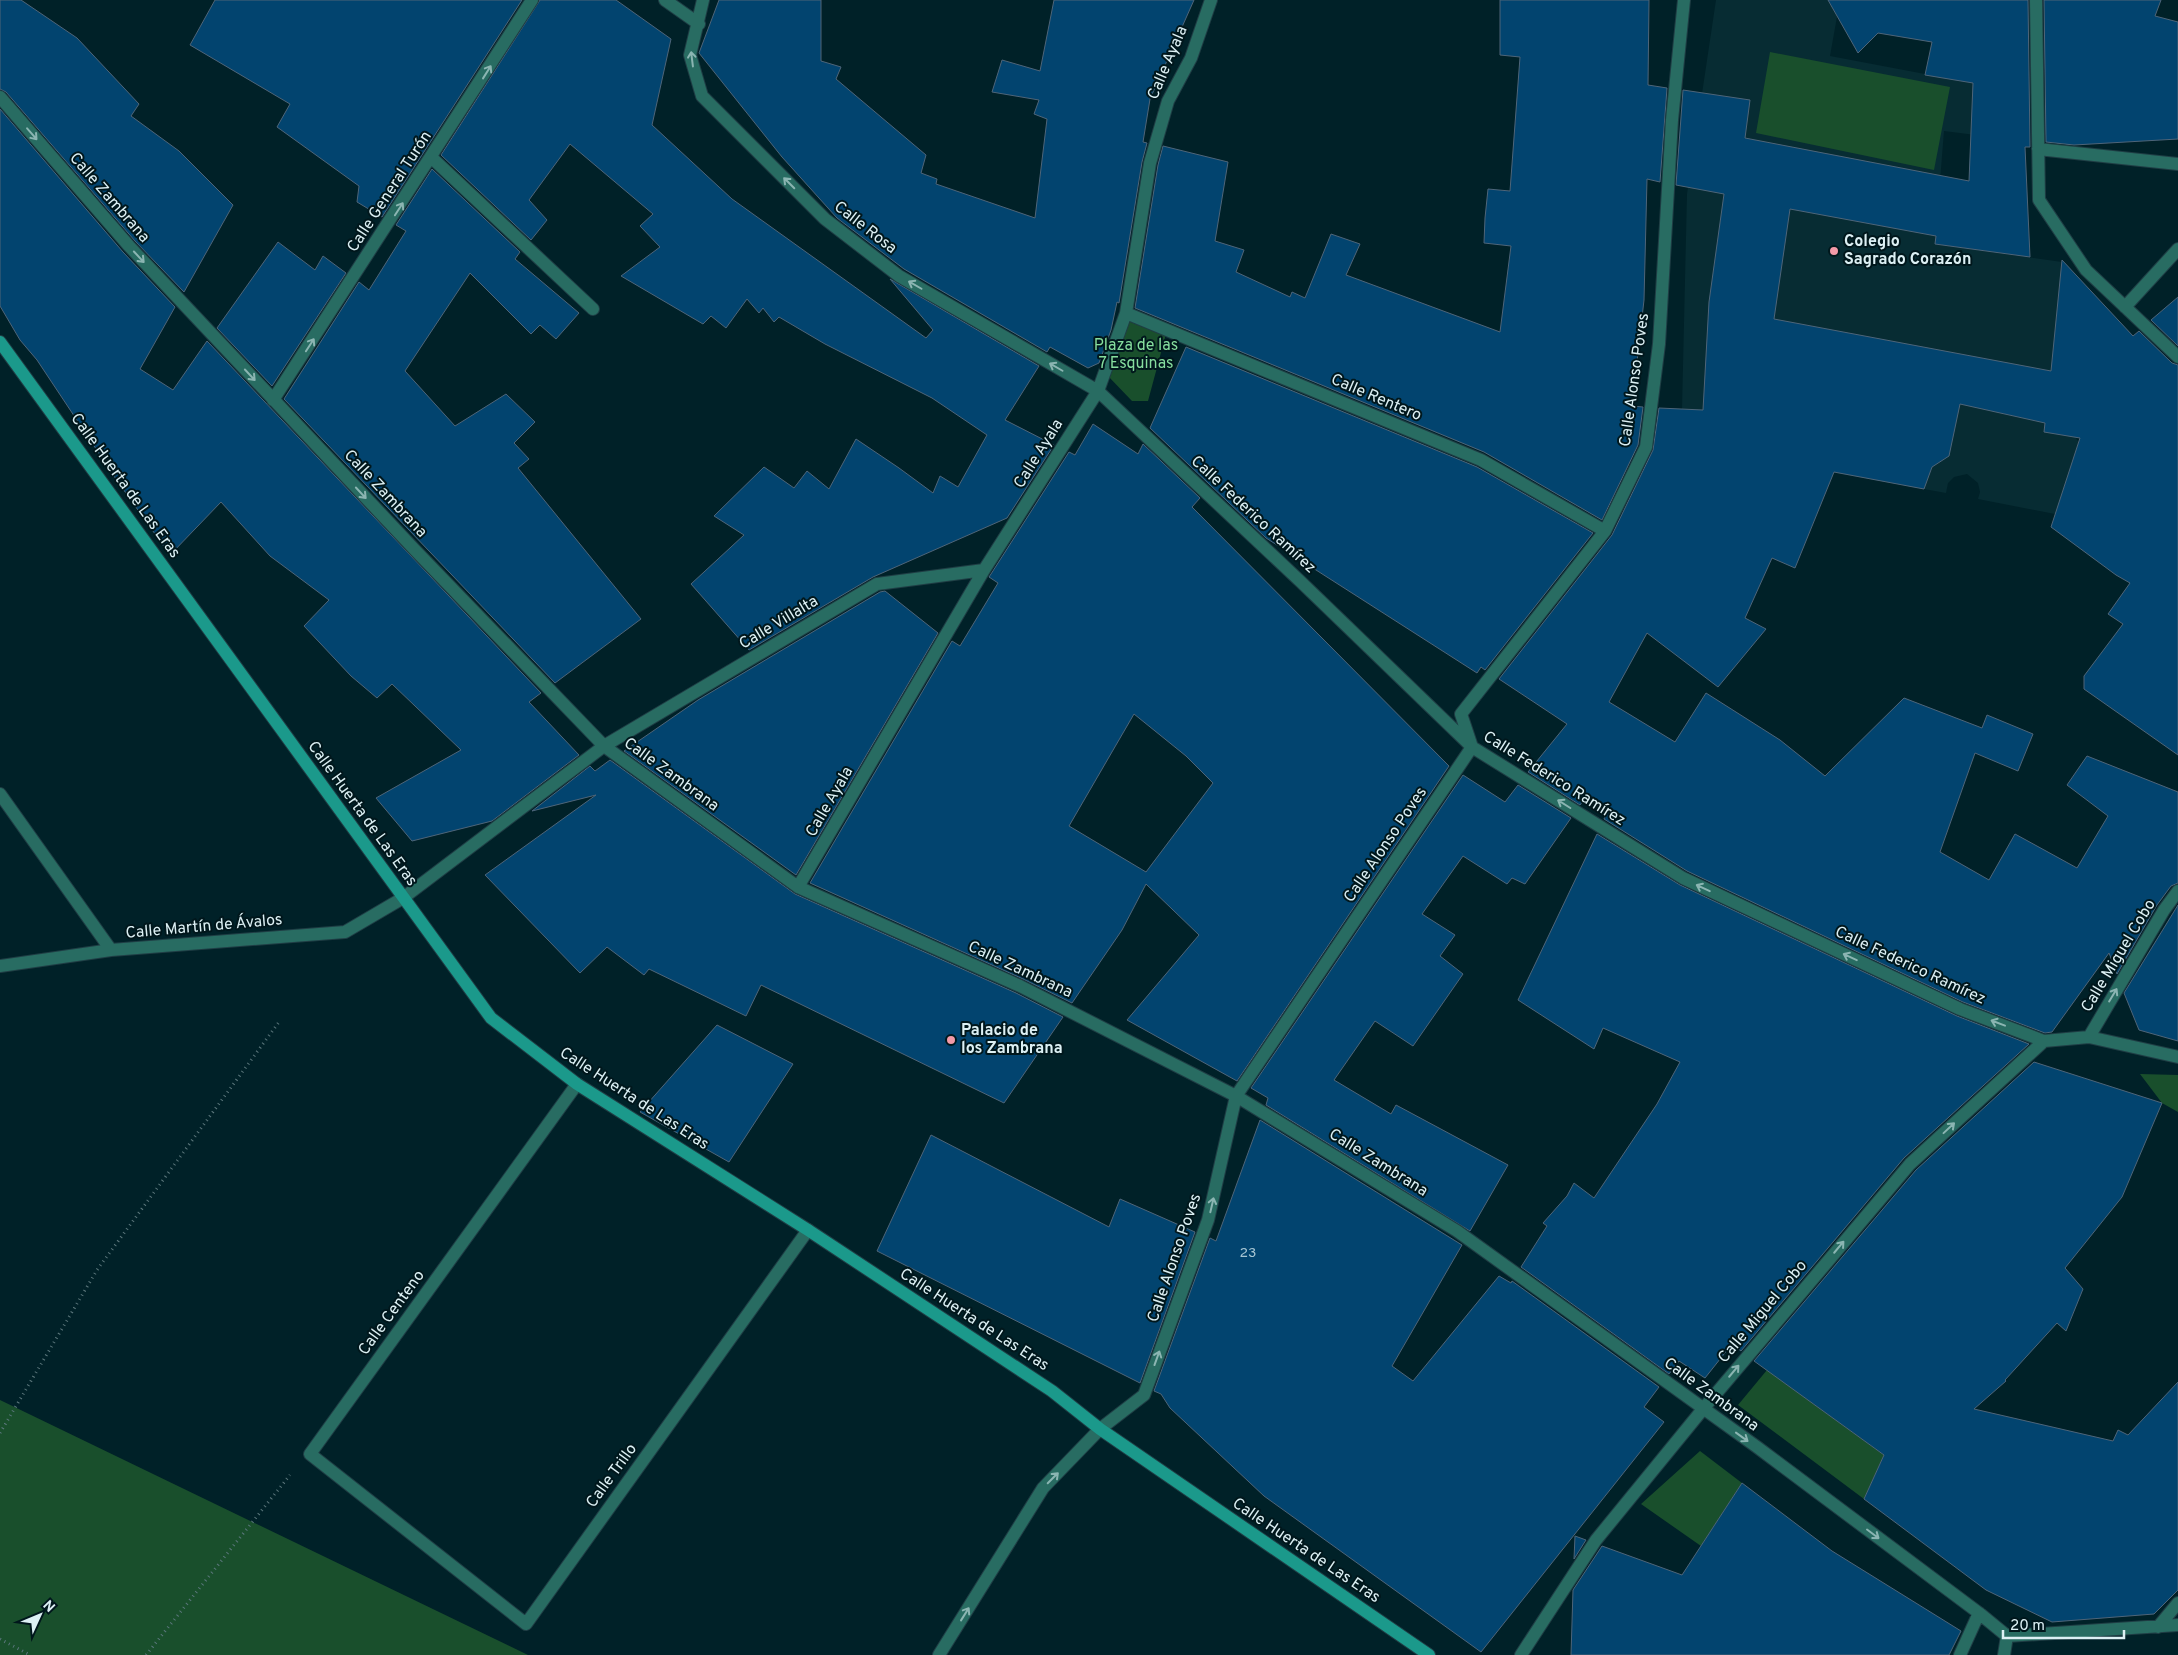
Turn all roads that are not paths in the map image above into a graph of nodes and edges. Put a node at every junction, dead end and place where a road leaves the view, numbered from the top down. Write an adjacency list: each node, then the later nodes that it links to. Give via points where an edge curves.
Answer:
1 (532, 0): 10 (street, Calle General Turón, one-way to 1)
2 (665, 0): 7 (street)
3 (703, 0): 7 (street, Calle Rosa)
4 (1211, 0): 15 (street, Calle Ayala, via 1191,58 1168,101 1150,163)
5 (1684, 0): 20 (street, Calle Alonso Poves, via 1672,120 1659,344 1646,447)
6 (2036, 0): 9 (street)
7 (698, 24): 18 (street, Calle Rosa, one-way to 7, via 899,276 825,218 702,96 690,55)
8 (0, 97): 19 (street, Calle Zambrana, one-way to 19, via 129,246)
9 (2038, 149): 11 (street); 13 (street, via 2038,200 2086,270)
10 (432, 158): 14 (street); 19 (street, Calle General Turón, one-way to 10)
11 (2178, 164)
12 (2178, 249): 13 (street)
13 (2125, 307): 17 (street)
14 (593, 309)
15 (1126, 313): 18 (street, Calle Ayala); 20 (street, Calle Rentero, via 1481,460)
16 (0, 342): 27 (street, Calle Huerta de Las Eras)
17 (2178, 357)
18 (1098, 391): 21 (street, Calle Ayala); 23 (street, Calle Federico Ramírez)
19 (274, 400): 22 (street, Calle Zambrana, one-way to 22)
20 (1605, 531): 23 (street, Calle Alonso Poves, via 1462,714)
21 (984, 570): 22 (street, Calle Villalta, via 877,584); 25 (street, Calle Ayala)
22 (604, 746): 25 (street, Calle Zambrana); 27 (street, Calle Villalta)
23 (1472, 747): 31 (street, Calle Federico Ramírez, one-way to 23, via 1960,1009 1683,878); 34 (street, Calle Alonso Poves)
24 (0, 794): 28 (street)
25 (798, 887): 34 (street, Calle Zambrana, via 1020,986)
26 (2178, 891): 30 (street, Calle Miguel Cobo, one-way to 26)
27 (403, 898): 28 (street, Calle Martín de Ávalos, via 345,932); 33 (street, Calle Huerta de Las Eras, via 491,1018)
28 (111, 950): 29 (street, Calle Martín de Ávalos)
29 (0, 966)
30 (2089, 1037): 31 (street, Calle Federico Ramírez); 32 (street, Calle Federico Ramírez)
31 (2044, 1041): 36 (street, Calle Miguel Cobo, one-way to 31, via 1910,1164)
32 (2178, 1057)
33 (577, 1084): 35 (street, Calle Huerta de Las Eras); 38 (street, Calle Centeno, via 310,1454)
34 (1236, 1096): 36 (street, Calle Zambrana, via 1457,1231); 37 (street, Calle Alonso Poves, one-way to 34, via 1144,1395 1208,1220)
35 (808, 1230): 37 (street, Calle Huerta de Las Eras, via 1052,1391); 38 (street, Calle Trillo, via 526,1624)
36 (1703, 1409): 40 (street, Calle Zambrana, one-way to 40); 46 (street, Calle Miguel Cobo, via 1596,1540)
37 (1100, 1429): 44 (street, Calle Alonso Poves, one-way to 37, via 1043,1488); 45 (street, Calle Huerta de Las Eras)
38 (413, 1535)
39 (2178, 1603): 42 (street)
40 (1980, 1612): 43 (street, Calle Zambrana); 47 (street)
41 (2178, 1625): 42 (street)
42 (2158, 1627): 43 (street)
43 (2007, 1636): 48 (street)
44 (939, 1655)
45 (1429, 1655)
46 (1521, 1655)
47 (1960, 1655)
48 (2004, 1655)

